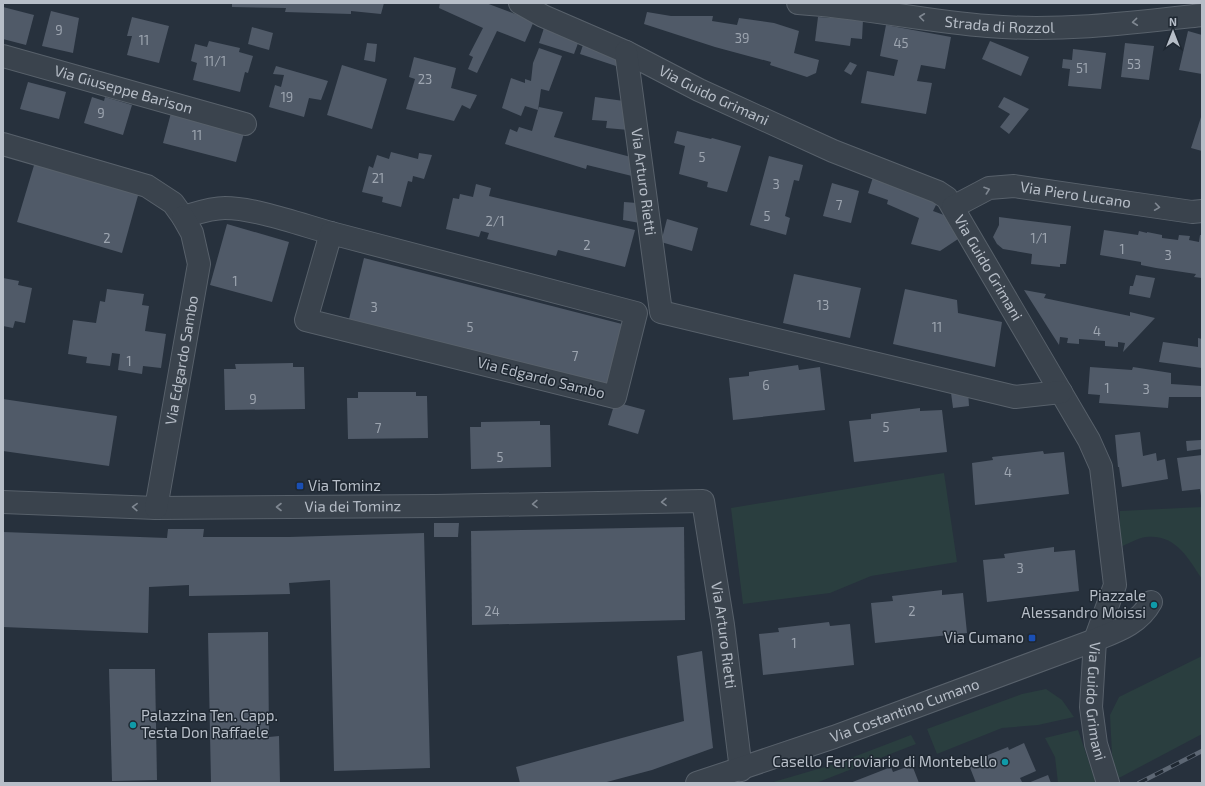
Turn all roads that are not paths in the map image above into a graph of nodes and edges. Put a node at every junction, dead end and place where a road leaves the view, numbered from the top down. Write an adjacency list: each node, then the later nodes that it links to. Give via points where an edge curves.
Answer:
1 (520, 3): 4 (street, Via Guido Grimani, via 543,16)
2 (798, 3): 3 (street, Strada di Rozzol, one-way to 2, via 1058,27 988,26 834,5)
3 (1202, 15)
4 (626, 52): 8 (street, Via Guido Grimani, via 699,90 826,148 938,192 947,198); 12 (street, Via Arturo Rietti, via 661,312 1015,398)
5 (3, 56): 6 (street, Via Giuseppe Barison)
6 (245, 124)
7 (3, 144): 10 (street, Via Edgardo Sambo, via 147,186 173,203)
8 (953, 208): 9 (street, Via Piero Lucano, one-way to 9, via 989,188 1014,186 1192,212); 12 (street, Via Guido Grimani)
9 (1202, 210)
10 (183, 216): 11 (street, Via Edgardo Sambo, via 226,208 248,211); 15 (street, Via Edgardo Sambo, via 192,233 199,264)
11 (332, 233): 11 (street, Via Edgardo Sambo, via 306,320 615,397 636,313)
12 (1061, 392): 17 (street, Via Guido Grimani, via 1089,440 1101,467 1115,586)
13 (704, 501): 15 (street, Via dei Tominz, one-way to 15); 18 (street, Via Arturo Rietti)
14 (3, 502): 15 (street, Via dei Tominz, one-way to 14)
15 (156, 508)
16 (1151, 602): 17 (street, via 1137,620)
17 (1095, 640): 18 (street, Via Costantino Cumano, via 834,738); 20 (street, Via Guido Grimani, via 1091,706 1096,744)
18 (741, 770): 19 (street, Via Costantino Cumano)
19 (697, 783)
20 (1108, 783)

